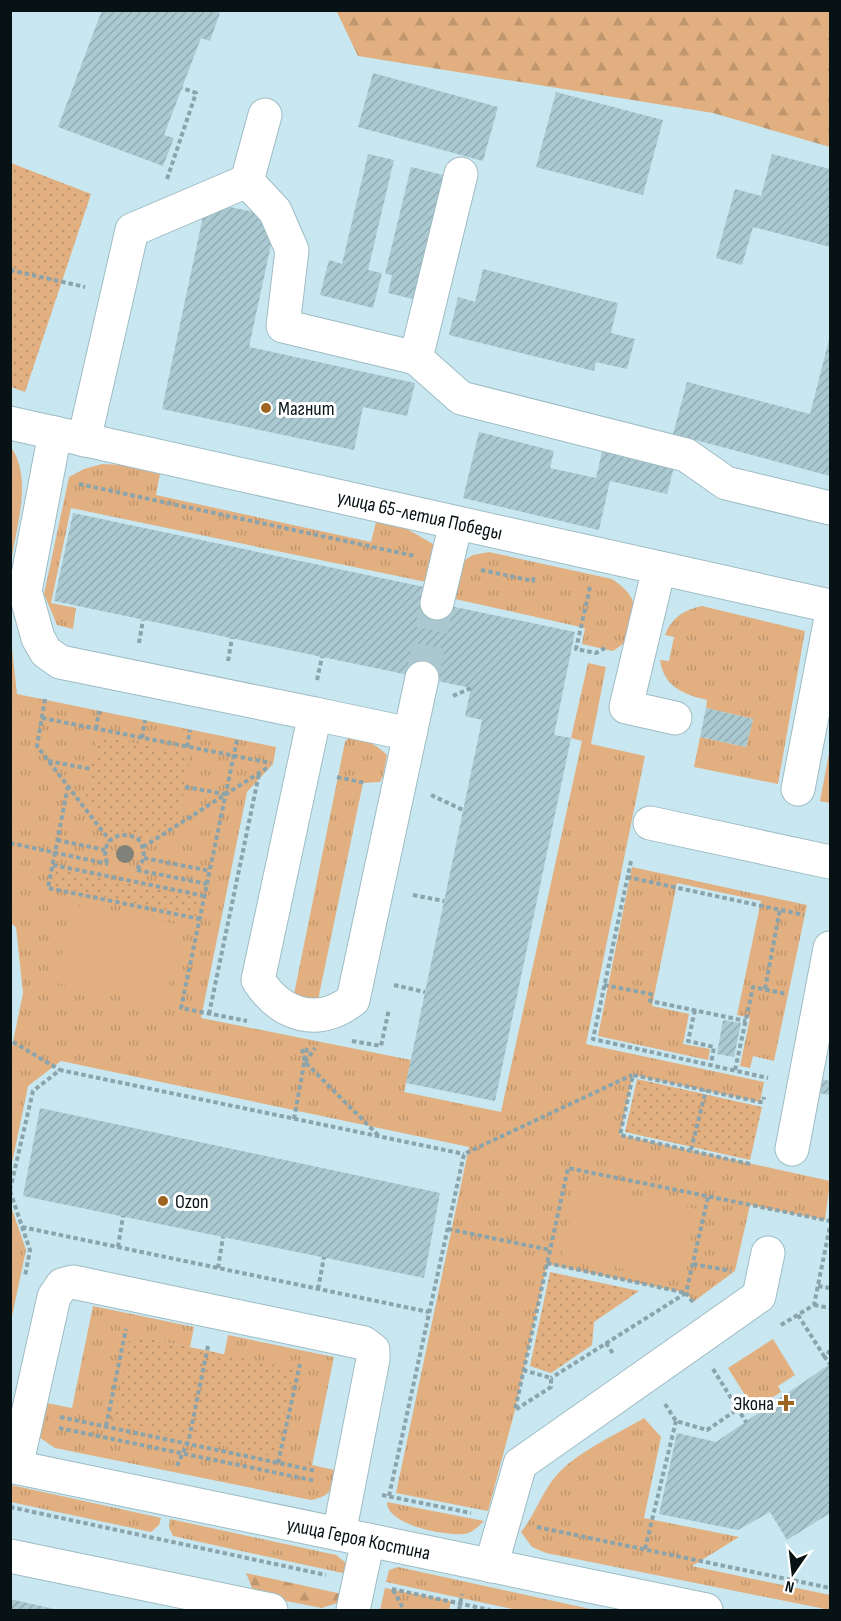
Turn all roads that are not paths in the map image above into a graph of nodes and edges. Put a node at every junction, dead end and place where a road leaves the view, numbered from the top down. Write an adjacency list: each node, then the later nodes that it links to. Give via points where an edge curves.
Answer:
1 (265, 115): 3 (street)
2 (462, 174): 4 (street)
3 (247, 181): 4 (street, via 275,210 292,250 283,326); 6 (street, via 132,230 117,294)
4 (416, 358): 7 (street, via 461,398 686,455 726,483)
5 (10, 423): 6 (street, улица 65-летия Победы)
6 (70, 437): 8 (street, улица 65-летия Победы); 14 (street, via 25,582 32,623 46,652 60,662)
7 (831, 508)
8 (456, 523): 9 (street, улица 65-летия Победы); 10 (street)
9 (659, 568): 11 (street, улица 65-летия Победы); 15 (street, via 626,707)
10 (438, 603)
11 (831, 606)
12 (831, 623): 17 (street)
13 (422, 678): 16 (street)
14 (315, 701): 16 (street); 16 (street, via 258,980 268,996 303,1015 324,1015 353,1000)
15 (675, 718)
16 (410, 734)
17 (798, 789)
18 (650, 823): 19 (street)
19 (831, 862)
20 (831, 948): 21 (street)
21 (792, 1149)
22 (768, 1252): 26 (street, via 759,1296 520,1464)
23 (13, 1467): 24 (street, улица Героя Костина); 24 (street, via 54,1297 62,1285 73,1282 363,1343 373,1350 348,1487)
24 (353, 1537): 26 (street, улица Героя Костина); 27 (street)
25 (10, 1556): 28 (street)
26 (491, 1566): 29 (street, улица Героя Костина)
27 (356, 1596)
28 (271, 1611)
29 (706, 1611)

